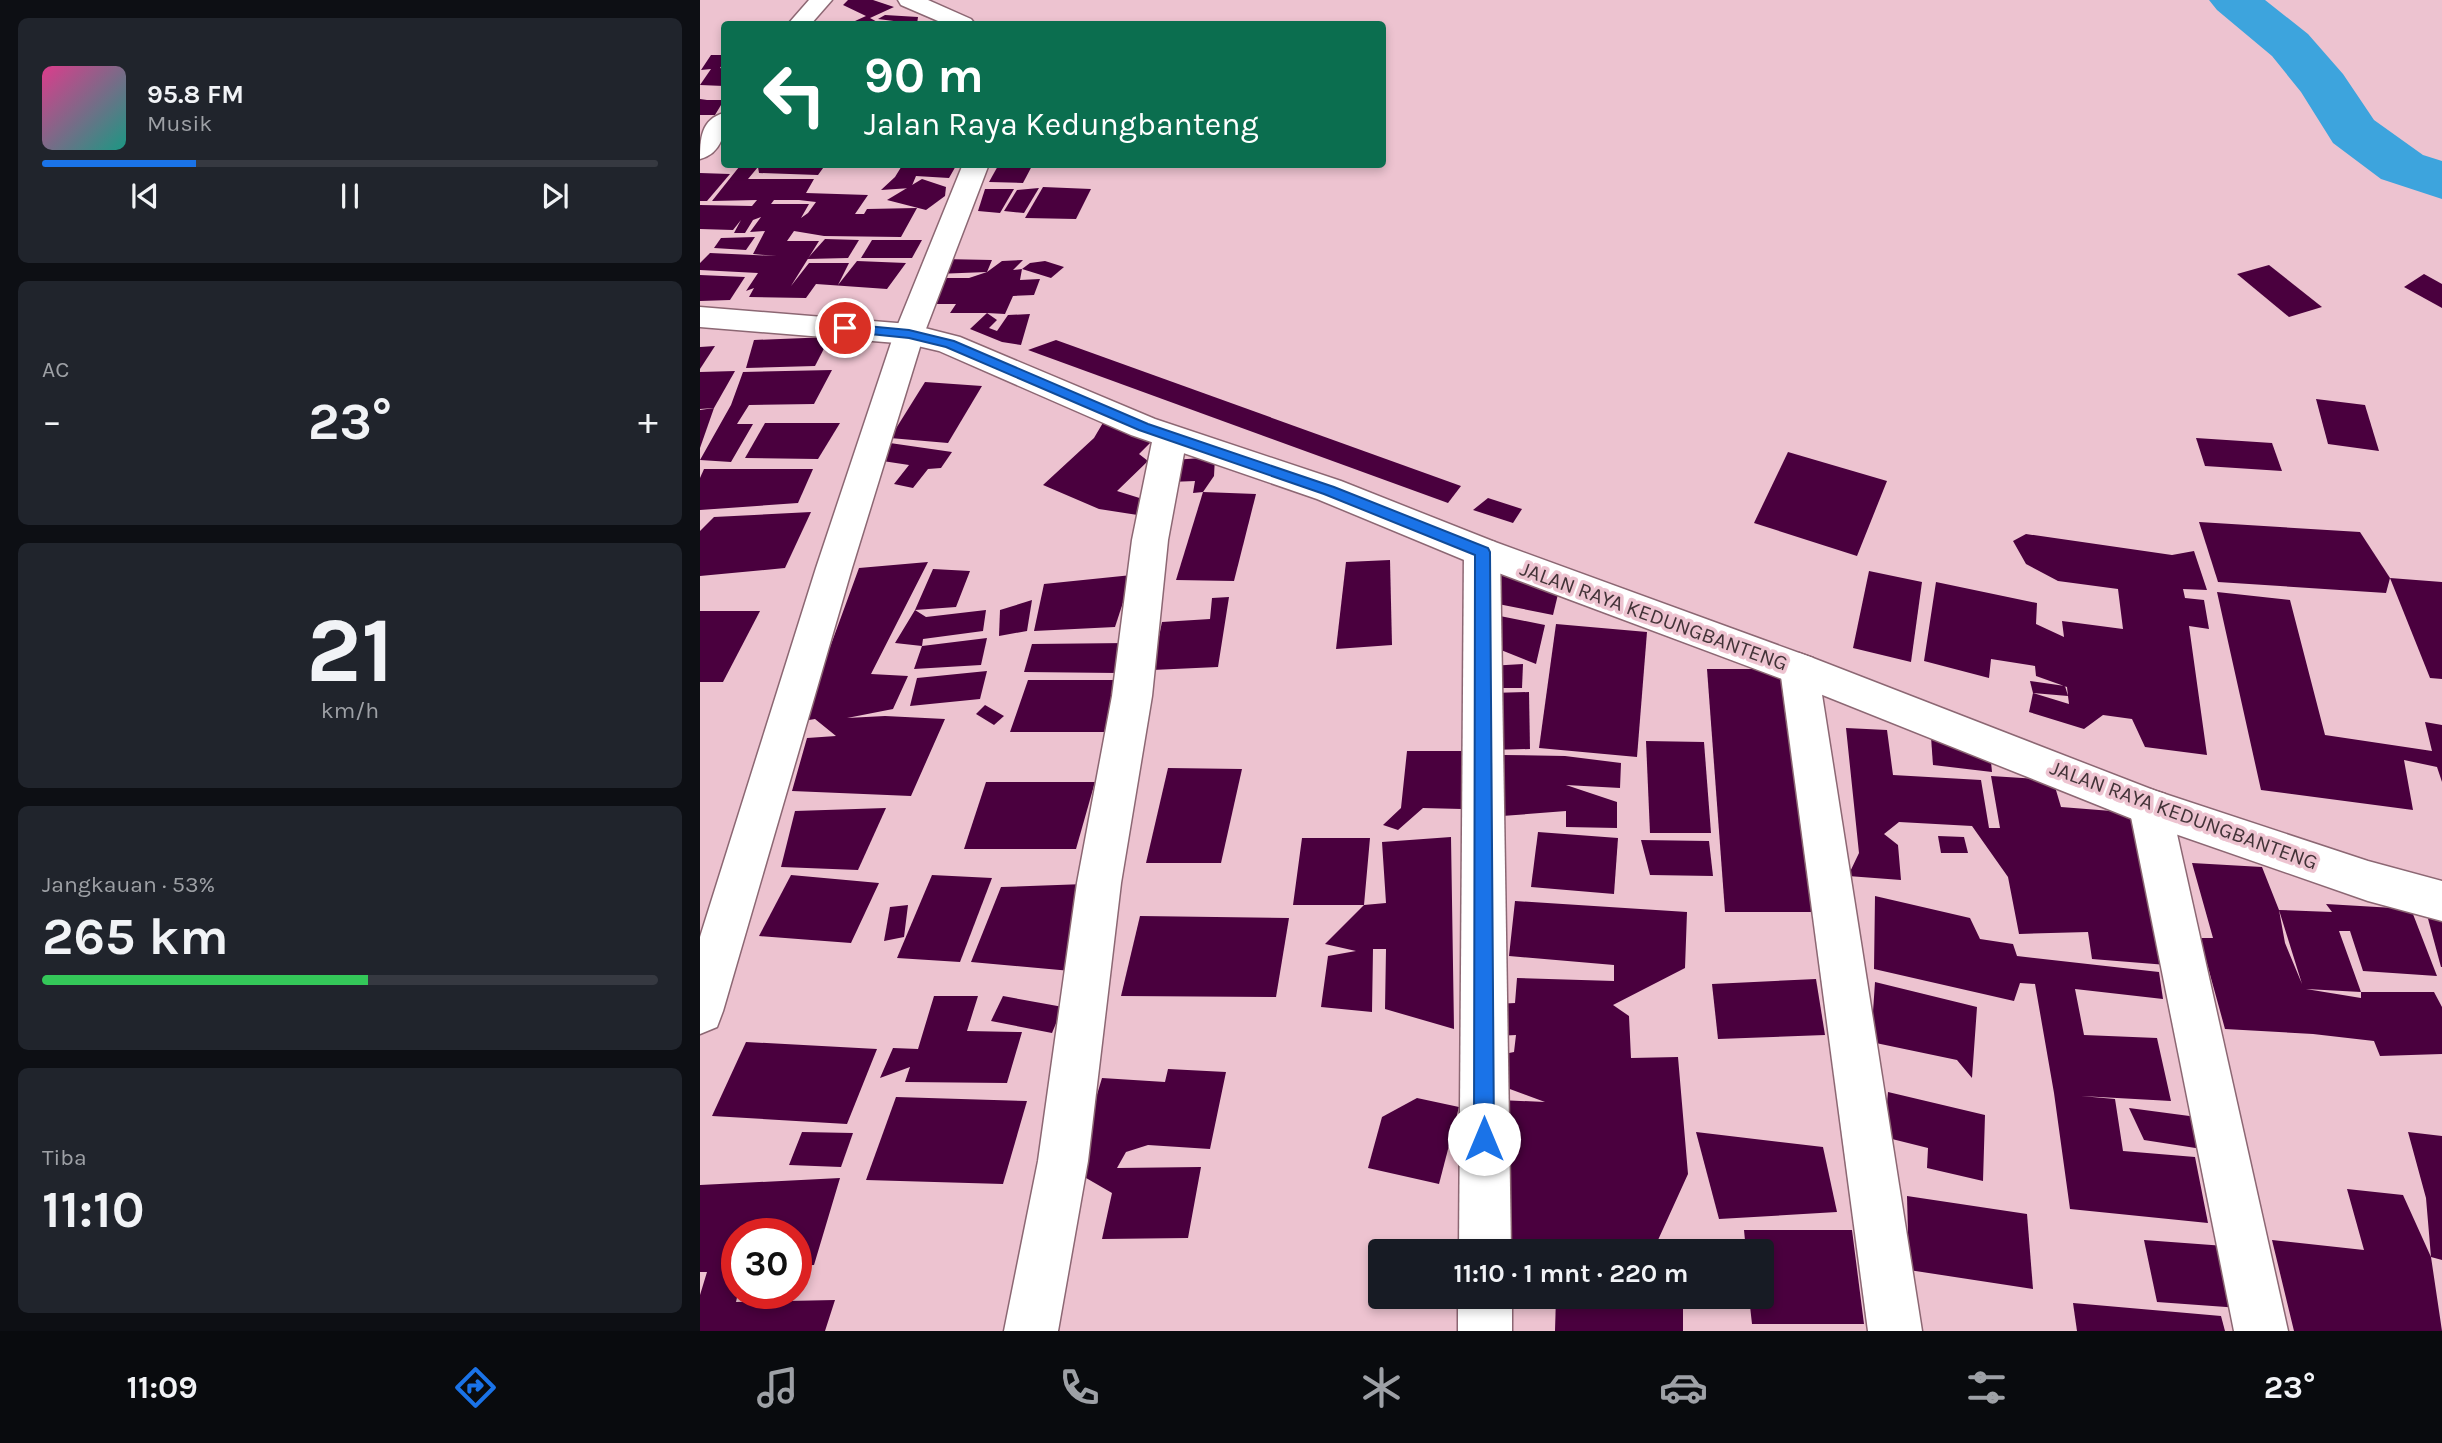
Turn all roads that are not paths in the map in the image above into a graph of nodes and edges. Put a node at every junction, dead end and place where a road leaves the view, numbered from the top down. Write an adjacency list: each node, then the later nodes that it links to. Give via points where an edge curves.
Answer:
1 (821, 0): 3 (street)
2 (909, 0): 4 (street)
3 (802, 21)
4 (956, 21)
5 (721, 125): 6 (street)
6 (700, 151)
7 (974, 168): 9 (street)
8 (700, 317): 9 (street, JALAN RAYA KEDUNGBANTENG)
9 (909, 334): 10 (street, JALAN RAYA KEDUNGBANTENG, via 949,344); 15 (street)
10 (1170, 437): 11 (street, JALAN RAYA KEDUNGBANTENG, via 1329,490); 18 (street, via 1150,540 1132,696 1099,883 1063,1161)
11 (1482, 552): 12 (street, JALAN RAYA KEDUNGBANTENG); 16 (street)
12 (1799, 669): 13 (street, JALAN RAYA KEDUNGBANTENG); 20 (street)
13 (2150, 807): 14 (street, JALAN RAYA KEDUNGBANTENG, via 2368,881); 21 (street)
14 (2442, 901)
15 (700, 1011)
16 (1485, 1239)
17 (1485, 1309): 19 (street)
18 (1031, 1331)
19 (1485, 1331)
20 (1895, 1331)
21 (2261, 1331)

